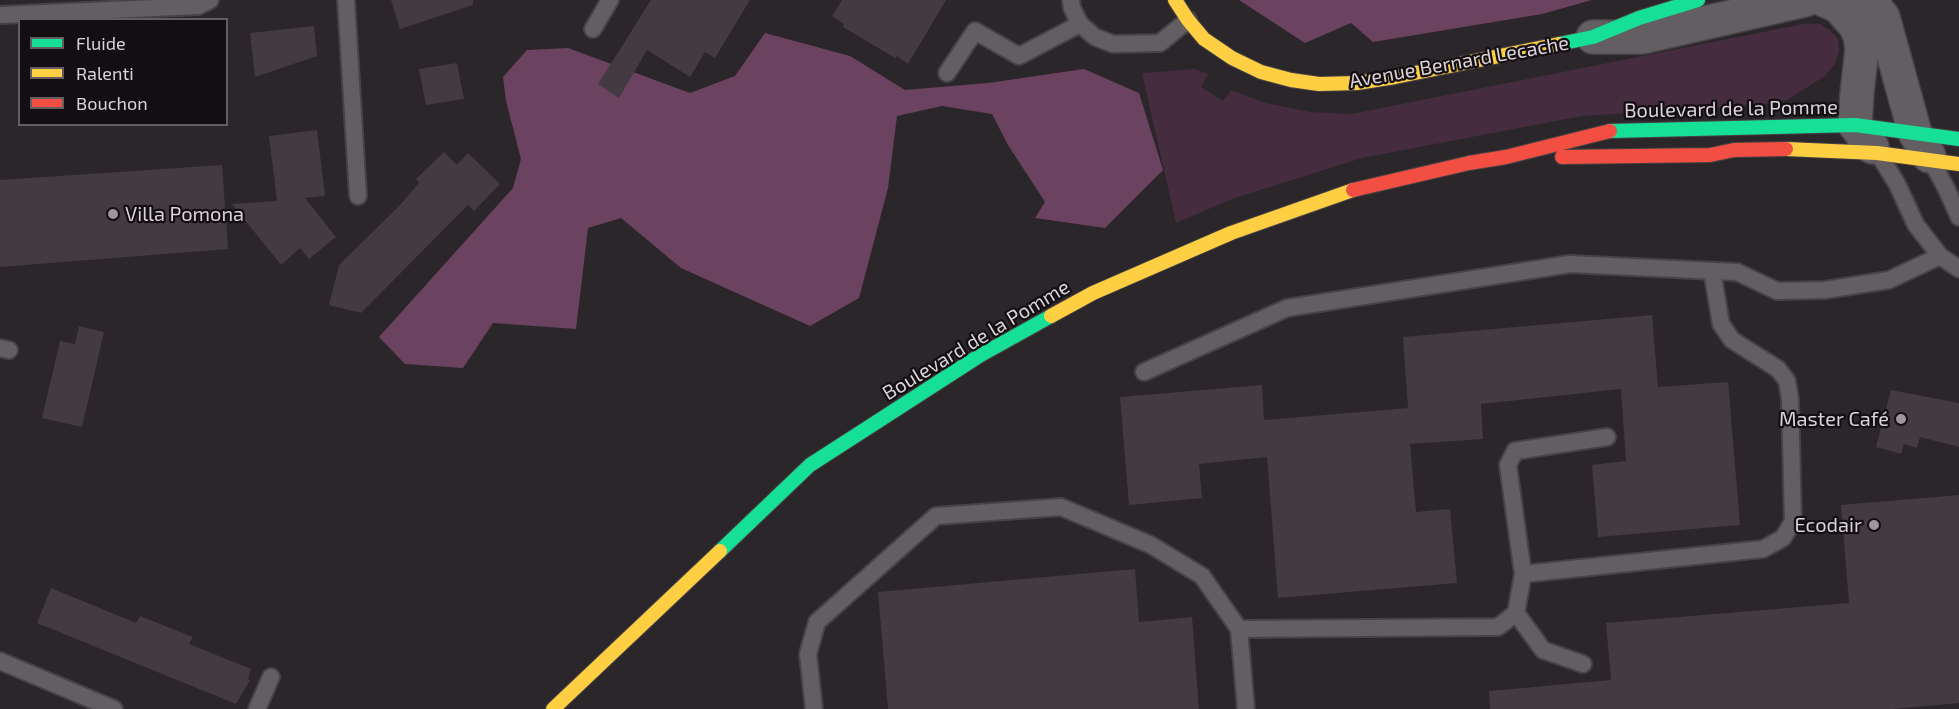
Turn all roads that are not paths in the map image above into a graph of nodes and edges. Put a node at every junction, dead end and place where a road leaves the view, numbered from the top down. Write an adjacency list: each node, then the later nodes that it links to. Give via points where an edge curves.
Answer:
1 (210, 0): 10 (lane, via 198,6)
2 (346, 0): 21 (lane)
3 (610, 0): 13 (lane)
4 (1071, 0): 12 (lane)
5 (1175, 0): 11 (main road, Avenue Bernard Lecache)
6 (1698, 0): 14 (main road, Avenue Bernard Lecache)
7 (1805, 0): 14 (street, Avenue Bernard Lecache, via 1643,37)
8 (1824, 0): 16 (street, via 1838,6 1855,24 1860,36)
9 (1878, 6): 18 (street)
10 (0, 15)
11 (1188, 20): 12 (lane, via 1160,43 1113,44 1095,37); 14 (main road, Avenue Bernard Lecache, via 1204,39 1232,58 1261,72 1319,84 1395,77)
12 (1080, 24): 15 (lane, via 1019,56 975,31)
13 (593, 29)
14 (1593, 37)
15 (946, 73)
16 (1855, 125): 18 (main road, Boulevard de la Pomme); 19 (street); 20 (main road, Boulevard de la Pomme, via 1612,131)
17 (1959, 139): 18 (main road, Boulevard de la Pomme)
18 (1935, 152): 19 (main road, Boulevard de la Pomme); 22 (lane)
19 (1877, 153): 20 (main road, Boulevard de la Pomme, via 1779,149 1710,155); 23 (lane, via 1916,225)
20 (1506, 157): 36 (main road, Boulevard de la Pomme, via 1349,191 1231,233 1093,293 979,356 810,465)
21 (358, 196)
22 (1959, 217)
23 (1940, 256): 24 (lane); 25 (lane, via 1889,280 1825,291 1777,291 1737,272)
24 (1959, 268)
25 (1712, 271): 26 (lane, via 1570,264 1287,308); 28 (lane, via 1721,324 1732,340 1778,369 1787,381 1793,521 1783,538 1763,549)
26 (1144, 372)
27 (1607, 437): 28 (lane, via 1515,451 1508,465)
28 (1523, 574): 29 (lane)
29 (1516, 613): 30 (lane, via 1498,627); 32 (lane, via 1543,650)
30 (1239, 629): 37 (lane, via 1202,576 1151,545 1061,507 936,516 817,622 808,654); 38 (lane)
31 (0, 661): 34 (lane)
32 (1583, 664)
33 (272, 677): 35 (lane)
34 (114, 709)
35 (257, 709)
36 (553, 709)
37 (814, 709)
38 (1246, 709)

